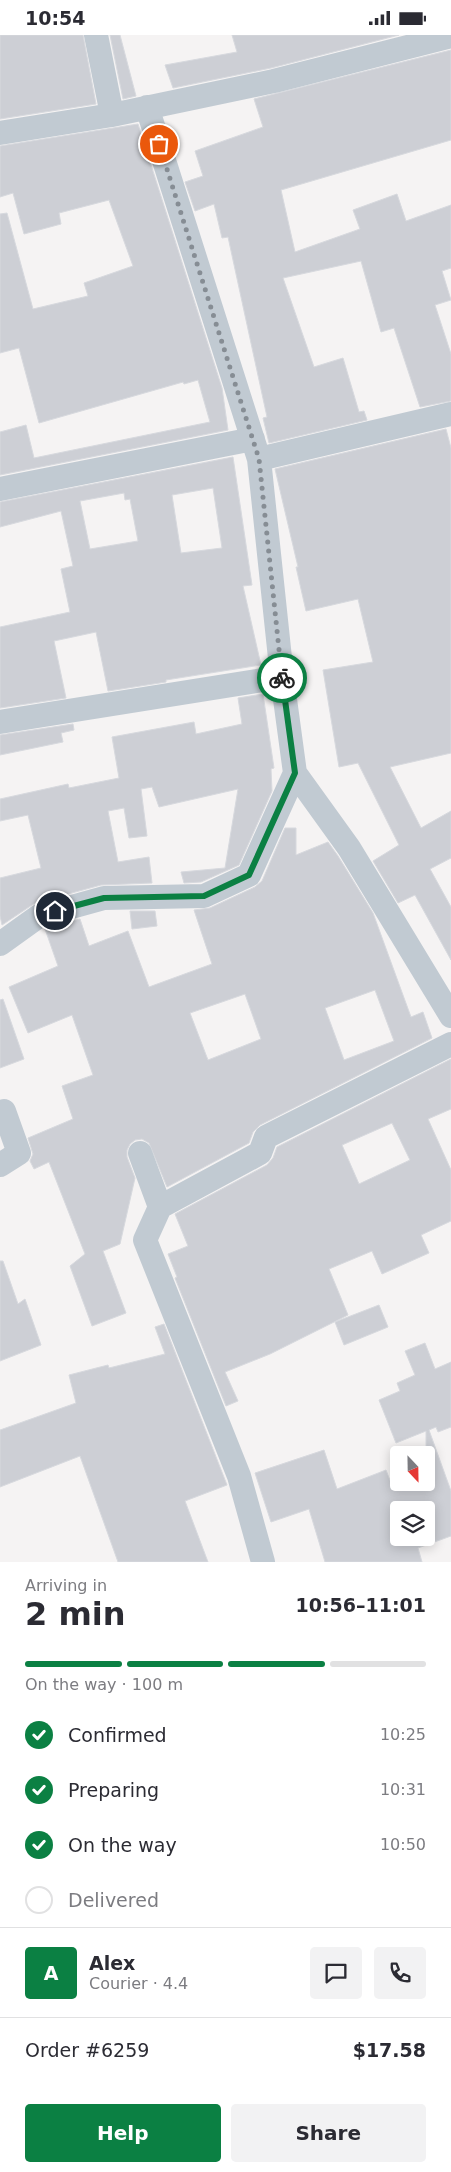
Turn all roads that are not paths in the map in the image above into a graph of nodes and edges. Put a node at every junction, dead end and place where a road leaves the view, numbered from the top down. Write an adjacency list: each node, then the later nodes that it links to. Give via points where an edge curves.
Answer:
1 (96, 35): 4 (street)
2 (451, 36): 3 (street, via 274,81)
3 (147, 107): 4 (street); 7 (street)
4 (112, 115): 5 (street)
5 (0, 133)
6 (451, 414): 7 (street)
7 (256, 449): 8 (street); 9 (street)
8 (0, 489)
9 (282, 677): 10 (street); 11 (street)
10 (0, 722)
11 (295, 773): 12 (street, via 249,875 204,896 104,898 39,916); 13 (street, via 349,848)
12 (0, 944)
13 (451, 1016)
14 (451, 1044): 18 (street, via 266,1137 260,1153)
15 (4, 1111): 17 (street, via 19,1153)
16 (140, 1153): 18 (street)
17 (0, 1165)
18 (160, 1207): 19 (street, via 145,1240 239,1476)
19 (263, 1562)

